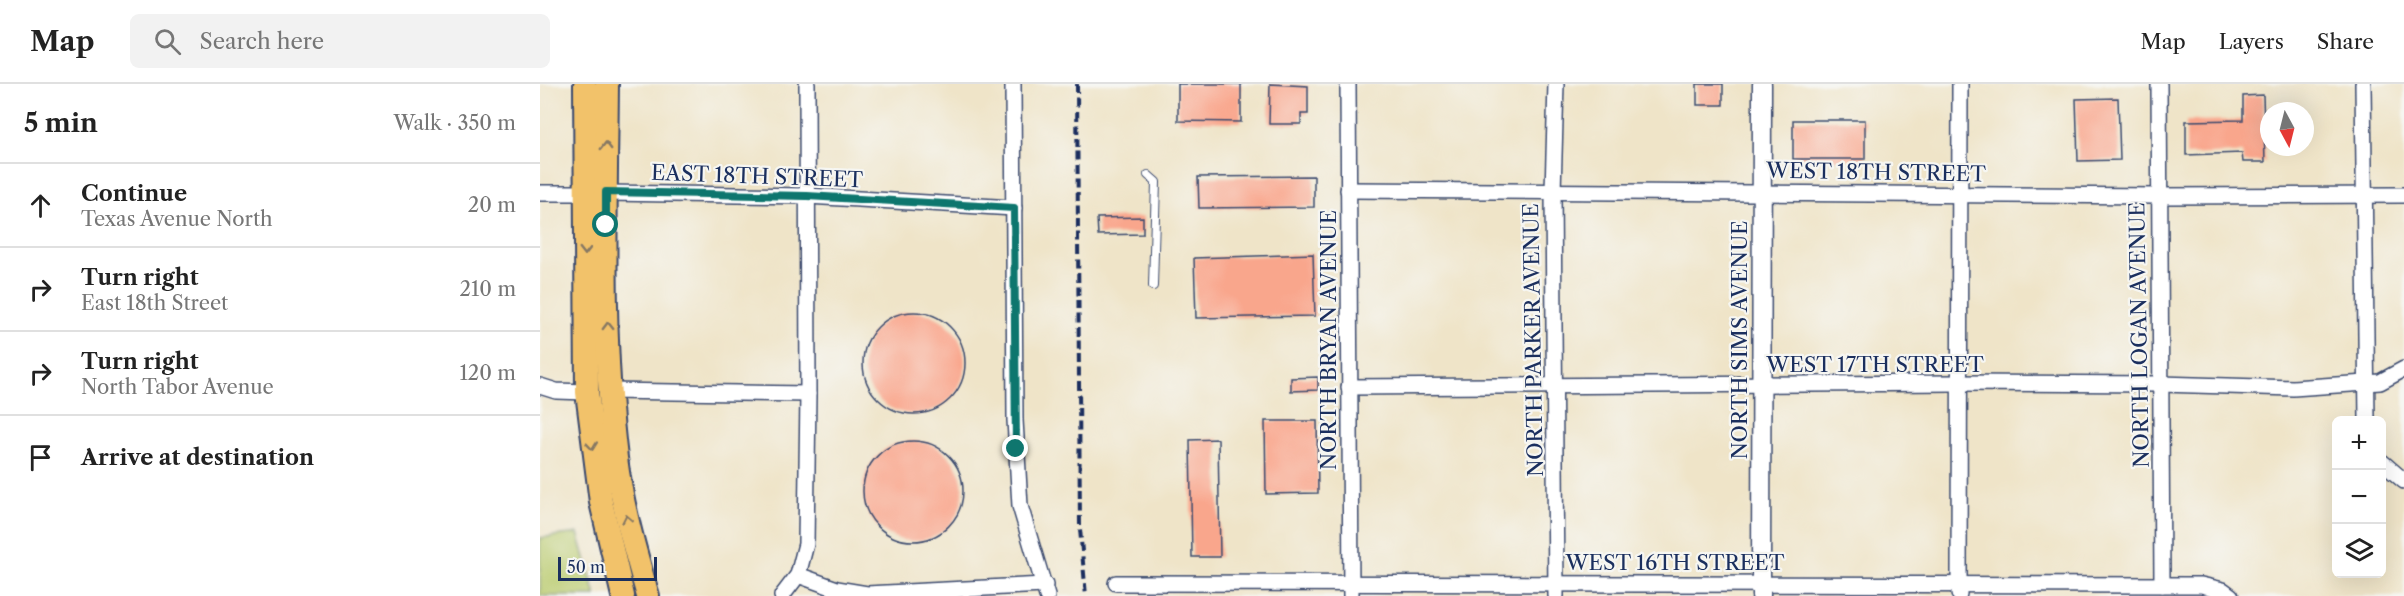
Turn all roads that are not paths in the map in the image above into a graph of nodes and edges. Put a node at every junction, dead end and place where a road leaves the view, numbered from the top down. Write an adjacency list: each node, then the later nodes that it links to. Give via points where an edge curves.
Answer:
1 (585, 84): 16 (main road)
2 (607, 84): 16 (main road, one-way to 2)
3 (807, 84): 20 (street)
4 (1013, 84): 22 (street)
5 (1348, 84): 12 (street, NORTH BRYAN AVENUE)
6 (1556, 84): 13 (street, NORTH PARKER AVENUE)
7 (1762, 84): 14 (street, NORTH SIMS AVENUE)
8 (1960, 84): 17 (street)
9 (2159, 84): 21 (street, NORTH LOGAN AVENUE)
10 (2363, 84): 18 (street)
11 (1148, 175): 23 (lane, via 1156,182)
12 (1348, 190): 13 (street, WEST 18TH STREET); 31 (street, NORTH BRYAN AVENUE)
13 (1553, 191): 14 (street, WEST 18TH STREET); 29 (street, NORTH PARKER AVENUE)
14 (1762, 192): 17 (street, WEST 18TH STREET); 30 (street, NORTH SIMS AVENUE)
15 (540, 193): 16 (street, EAST 18TH STREET)
16 (596, 193): 20 (street, EAST 18TH STREET); 32 (main road, one-way to 32); 33 (main road, one-way to 16)
17 (1958, 194): 21 (street, WEST 18TH STREET); 25 (street)
18 (2364, 195): 19 (street, WEST 18TH STREET); 21 (street, WEST 18TH STREET); 27 (street)
19 (2404, 195)
20 (807, 196): 22 (street, EAST 18TH STREET); 34 (street)
21 (2158, 196): 26 (street, NORTH LOGAN AVENUE)
22 (1014, 208): 44 (street, via 1017,475 1026,529)
23 (1153, 286)
24 (2404, 369): 27 (street, WEST 17TH STREET, via 2380,382)
25 (1958, 383): 26 (street, WEST 17TH STREET); 30 (street, WEST 17TH STREET); 46 (street)
26 (2161, 384): 27 (street, WEST 17TH STREET, via 2293,388); 41 (street, NORTH LOGAN AVENUE)
27 (2365, 384): 35 (street)
28 (540, 386): 32 (street)
29 (1555, 386): 30 (street, WEST 17TH STREET); 31 (street, WEST 17TH STREET); 43 (street, NORTH PARKER AVENUE)
30 (1762, 386): 45 (street, NORTH SIMS AVENUE)
31 (1349, 387): 42 (street, NORTH BRYAN AVENUE)
32 (587, 392): 38 (main road, one-way to 38, via 594,466)
33 (609, 392): 34 (street); 49 (main road, one-way to 33, via 631,540)
34 (808, 394): 39 (street, via 806,544)
35 (2367, 416)
36 (2386, 465): 37 (street)
37 (2404, 481)
38 (607, 533): 47 (main road); 48 (main road, via 621,545)
39 (798, 575): 44 (street, via 837,589 867,594); 50 (street)
40 (1116, 583): 42 (street, WEST 16TH STREET)
41 (2162, 585): 46 (street, WEST 16TH STREET); 51 (street, WEST 16TH STREET, via 2201,585)
42 (1351, 589): 43 (street, WEST 16TH STREET)
43 (1556, 589): 45 (street, WEST 16TH STREET)
44 (1046, 590)
45 (1761, 590): 46 (street, WEST 16TH STREET)
46 (1959, 591)
47 (624, 596)
48 (636, 596)
49 (648, 596)
50 (782, 596)
51 (2231, 596)

